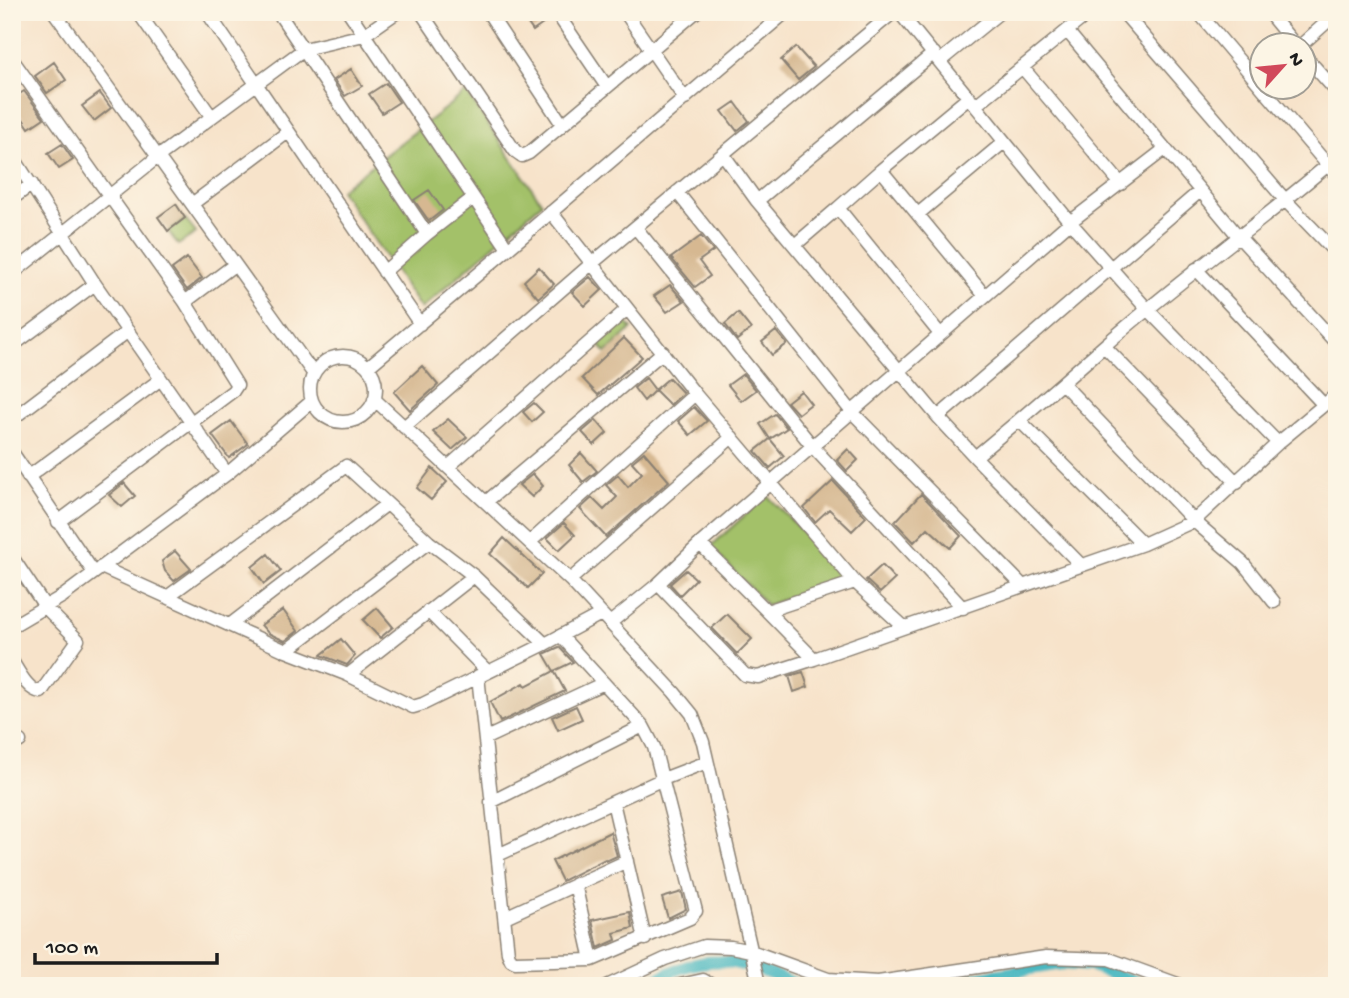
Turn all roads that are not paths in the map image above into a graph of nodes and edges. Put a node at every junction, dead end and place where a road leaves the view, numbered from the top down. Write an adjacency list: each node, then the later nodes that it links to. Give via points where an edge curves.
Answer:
1 (54, 12): 42 (street)
2 (138, 12): 35 (street)
3 (207, 12): 30 (street)
4 (278, 12): 24 (street)
5 (349, 12): 23 (street)
6 (397, 12): 23 (street)
7 (421, 12): 36 (street, via 519,155 525,156)
8 (488, 12): 36 (street)
9 (556, 12): 31 (street)
10 (625, 12): 25 (street)
11 (696, 12): 25 (street)
12 (786, 12): 33 (street)
13 (896, 12): 26 (street); 40 (street)
14 (1000, 12): 26 (street)
15 (1090, 12): 20 (street)
16 (1123, 12): 54 (street)
17 (1198, 12): 43 (street)
18 (1268, 12): 21 (street)
19 (1337, 13): 22 (street)
20 (1067, 31): 28 (street); 39 (street)
21 (1286, 32)
22 (1315, 32)
23 (364, 35): 24 (street); 51 (street)
24 (304, 50): 30 (street); 62 (street)
25 (650, 51): 31 (street); 33 (street)
26 (937, 57): 34 (street); 53 (street)
27 (12, 59): 50 (street)
28 (1022, 67): 34 (street); 47 (street)
29 (1318, 70): 32 (street)
30 (256, 83): 35 (street); 37 (street)
31 (607, 87): 36 (street)
32 (1336, 90)
33 (685, 99): 57 (street)
34 (972, 101): 38 (street); 44 (street)
35 (211, 116): 42 (street)
36 (562, 124)
37 (288, 132): 55 (street); 71 (street)
38 (1004, 142): 58 (street); 59 (street)
39 (1165, 149): 47 (street); 48 (street)
40 (723, 154): 49 (street); 53 (street)
41 (12, 155): 46 (street)
42 (159, 156): 50 (street); 55 (street)
43 (1332, 162): 45 (street); 54 (street)
44 (881, 170): 56 (street); 58 (street)
45 (1337, 176)
46 (32, 184): 52 (street); 61 (street)
47 (1121, 184): 59 (street)
48 (1200, 191): 63 (street); 69 (street)
49 (677, 192): 60 (street); 95 (street)
50 (110, 196): 61 (street); 75 (street)
51 (473, 198): 62 (street); 65 (street)
52 (12, 199)
53 (757, 201): 64 (street)
54 (1286, 201): 63 (street); 66 (street)
55 (192, 204): 67 (street)
56 (838, 208): 64 (street); 80 (street)
57 (551, 212): 65 (street); 68 (street)
58 (918, 214): 74 (street)
59 (1070, 222): 69 (street); 74 (street)
60 (636, 228): 68 (street); 103 (street)
61 (62, 234): 72 (street); 73 (street)
62 (427, 234): 71 (street)
63 (1238, 237): 70 (street); 81 (street)
64 (796, 244): 86 (street)
65 (508, 248): 78 (street)
66 (1337, 254)
67 (234, 265): 75 (street); 87 (street)
68 (590, 265): 76 (street); 100 (street)
69 (1111, 267): 77 (street); 96 (street)
70 (1196, 269): 77 (street); 94 (street)
71 (384, 272): 78 (street)
72 (12, 274)
73 (95, 284): 79 (street); 82 (street)
74 (985, 296): 80 (street)
75 (185, 302): 99 (street, via 237,385)
76 (627, 309): 84 (street); 106 (street)
77 (1147, 309): 83 (street); 102 (street)
78 (420, 324): 85 (street)
79 (128, 331): 88 (street); 97 (street)
80 (940, 334): 86 (street)
81 (1337, 344)
82 (12, 346)
83 (1104, 346): 89 (street); 110 (street)
84 (663, 352): 90 (street); 111 (street)
85 (368, 367): 87 (street, via 347,356 336,356); 92 (street, via 375,381)
86 (898, 371): 95 (street); 96 (street)
87 (313, 373): 93 (street)
88 (161, 379): 99 (street); 108 (street)
89 (1062, 383): 98 (street); 113 (street)
90 (695, 394): 101 (street); 116 (street)
91 (1337, 394): 94 (street)
92 (374, 399): 93 (street, via 361,417 340,422 321,413); 100 (street)
93 (312, 401): 107 (street)
94 (1323, 404): 102 (street)
95 (852, 412): 103 (street); 126 (street)
96 (938, 417): 105 (street)
97 (12, 419)
98 (1018, 419): 105 (street); 118 (street)
99 (191, 423): 107 (street); 114 (street)
100 (404, 427): 106 (street)
101 (732, 437): 109 (street); 123 (street)
102 (1278, 443): 110 (street)
103 (813, 447): 109 (street); 130 (street)
104 (12, 452): 108 (street)
105 (975, 457): 120 (street)
106 (448, 467): 111 (street)
107 (227, 474): 121 (street)
108 (28, 477): 114 (street)
109 (771, 483): 117 (street); 124 (street)
110 (1237, 483): 113 (street)
111 (486, 502): 116 (street)
112 (387, 504): 115 (street); 127 (street, via 346,466); 134 (street)
113 (1194, 521): 118 (street); 128 (street, via 1243,563)
114 (58, 522): 121 (street)
115 (429, 541): 122 (street); 139 (street)
116 (530, 542): 123 (street)
117 (700, 544): 125 (street); 132 (street)
118 (1143, 544): 120 (street)
119 (12, 557): 129 (street)
120 (1081, 565): 126 (street)
121 (97, 570): 127 (street); 129 (street)
122 (474, 576): 131 (street); 138 (street)
123 (570, 580): 133 (street)
124 (855, 582): 132 (street); 136 (street)
125 (658, 584): 133 (street); 140 (street, via 745,675 758,677)
126 (1023, 586): 130 (street)
127 (167, 597): 134 (street)
128 (1274, 602)
129 (46, 608): 135 (street); 144 (street, via 78,640 43,692 37,693)
130 (963, 608): 136 (street)
131 (428, 611): 142 (street); 143 (street)
132 (767, 611): 140 (street)
133 (606, 618): 137 (street); 149 (street, via 692,715)
134 (231, 624): 139 (street)
135 (12, 626)
136 (904, 627): 140 (street)
137 (561, 636): 138 (street); 145 (street)
138 (545, 644): 142 (street)
139 (286, 651): 143 (street)
140 (814, 659)
141 (12, 661): 144 (street)
142 (483, 674): 143 (street, via 413,707); 148 (street)
143 (348, 675)
144 (26, 682): 146 (street)
145 (604, 683): 147 (street); 148 (street)
146 (12, 689)
147 (643, 726): 150 (street); 151 (street)
148 (486, 738): 151 (street)
149 (707, 762): 150 (street); 158 (street)
150 (663, 779): 152 (street); 157 (street, via 696,911)
151 (491, 802): 153 (street)
152 (613, 802): 153 (street); 154 (street)
153 (498, 855): 156 (street)
154 (627, 861): 155 (street); 157 (street)
155 (575, 884): 156 (street); 159 (street)
156 (505, 916): 159 (street, via 508,953 513,961)
157 (645, 939): 159 (street)
158 (752, 954): 160 (street); 161 (street, via 732,947 704,946); 164 (street, via 828,979 878,982 1045,957 1109,959)
159 (592, 960)
160 (758, 983)
161 (607, 986)
162 (676, 986): 163 (street, via 703,980)
163 (713, 986)
164 (1183, 986)

